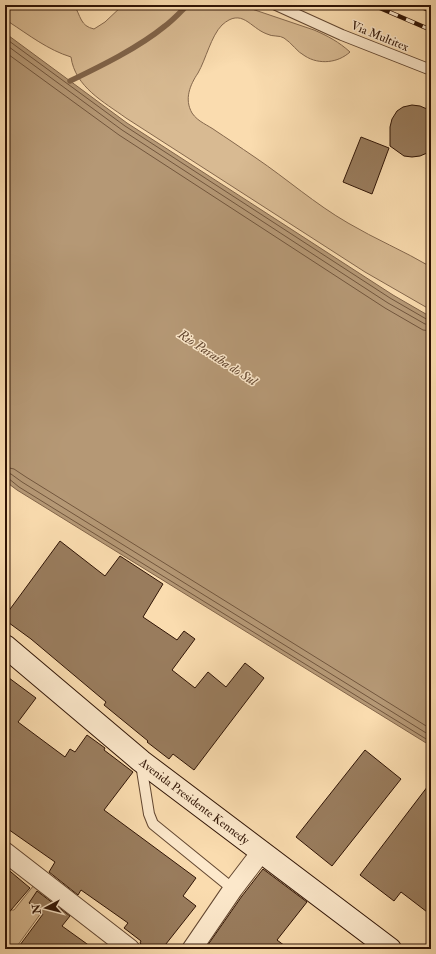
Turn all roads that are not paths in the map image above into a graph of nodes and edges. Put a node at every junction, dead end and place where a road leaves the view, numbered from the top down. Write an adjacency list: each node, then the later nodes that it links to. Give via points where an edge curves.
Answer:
1 (276, 5): 2 (lane, Via Multitex, via 342,35)
2 (431, 70)
3 (5, 646): 4 (main road, Avenida Presidente Kennedy)
4 (141, 761): 6 (main road, Avenida Presidente Kennedy); 7 (lane, via 149,814 153,824)
5 (5, 852): 8 (street)
6 (267, 856): 7 (street); 10 (main road, Avenida Presidente Kennedy)
7 (234, 889): 9 (street)
8 (130, 949)
9 (192, 949)
10 (390, 949)

